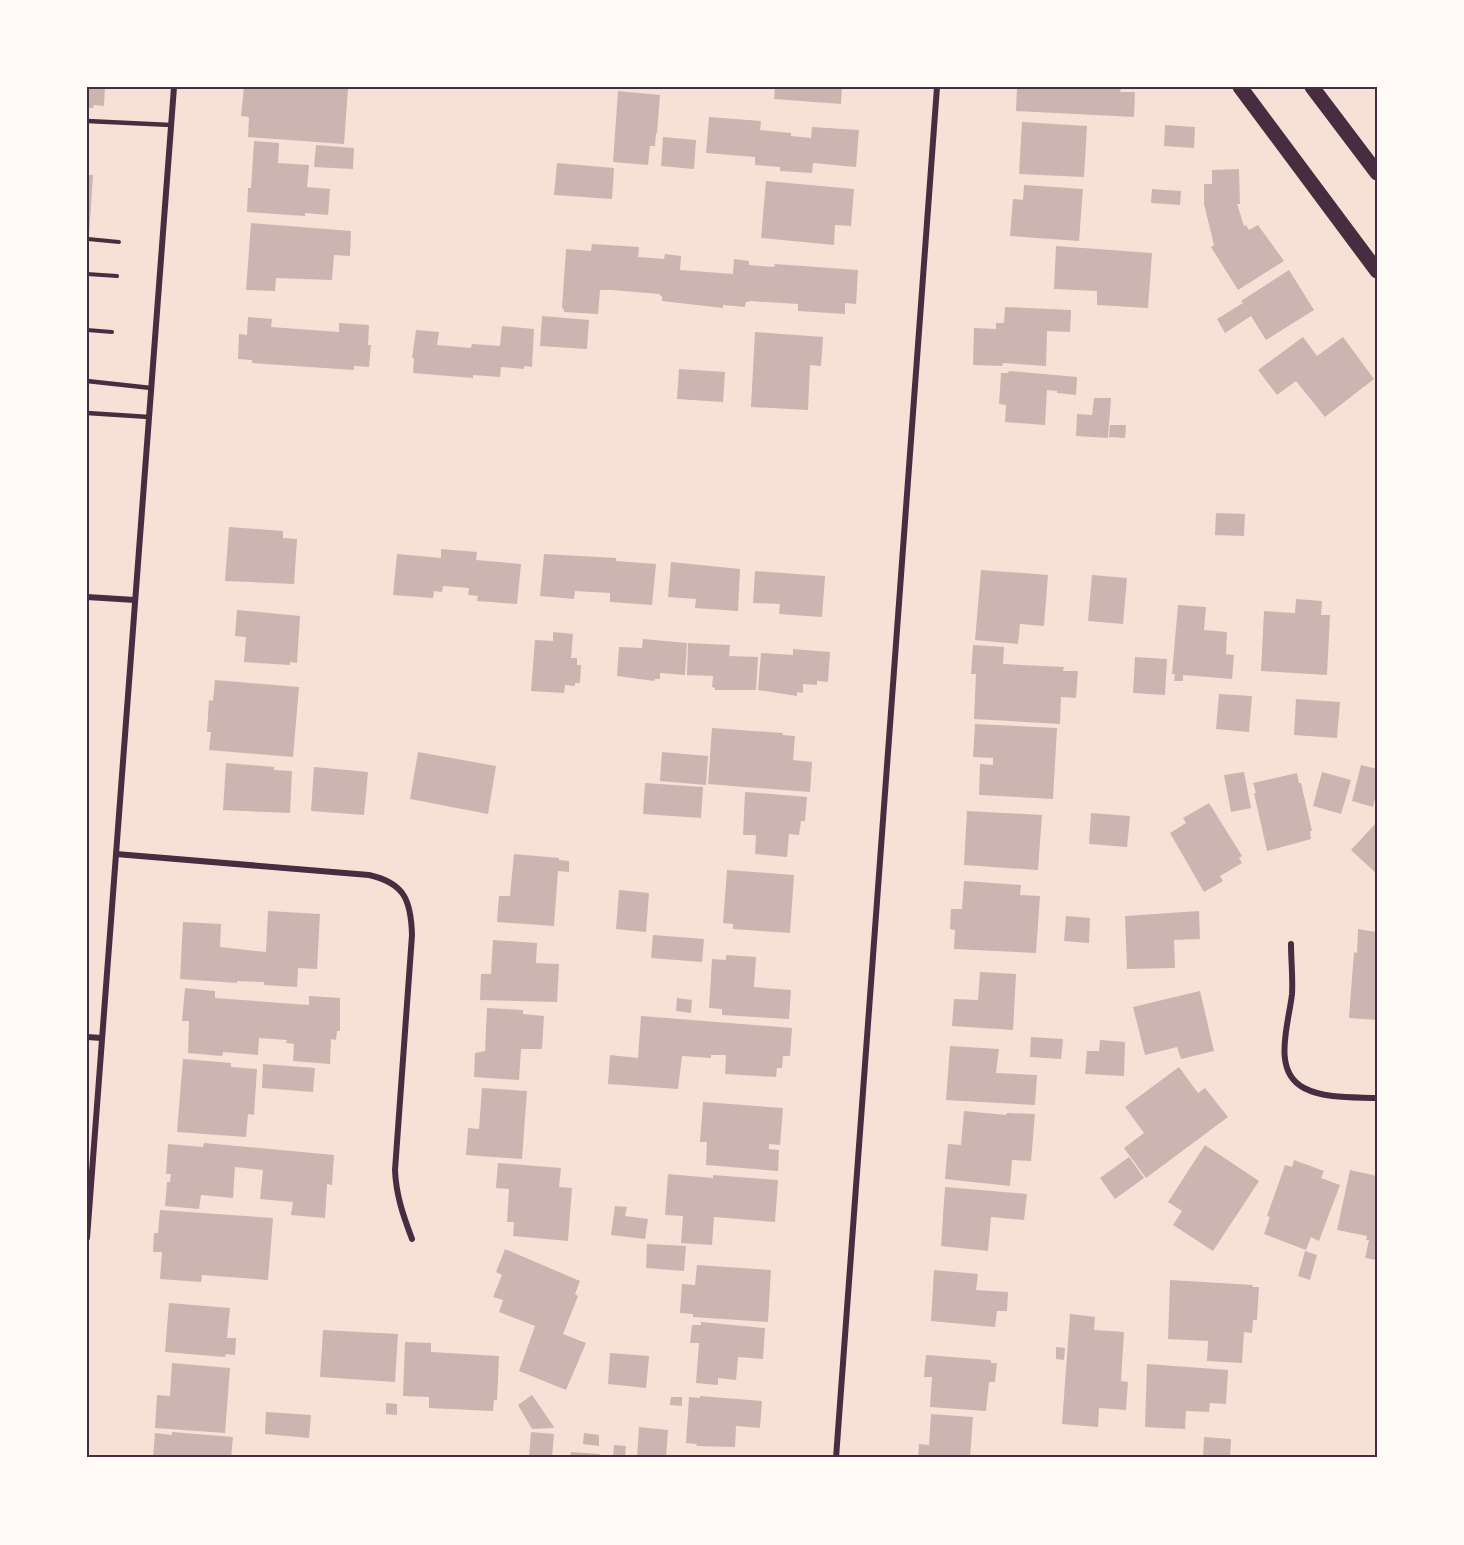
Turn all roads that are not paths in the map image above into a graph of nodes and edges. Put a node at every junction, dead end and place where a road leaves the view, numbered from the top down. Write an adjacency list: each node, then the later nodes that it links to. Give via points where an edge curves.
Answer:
1 (174, 87): 6 (street)
2 (937, 87): 22 (street)
3 (1240, 87): 8 (main road)
4 (1312, 87): 7 (main road)
5 (87, 121): 6 (lane)
6 (171, 125): 10 (street)
7 (1377, 173)
8 (1377, 271)
9 (87, 381): 10 (lane)
10 (151, 387): 12 (street)
11 (87, 413): 12 (lane)
12 (148, 417): 14 (street)
13 (87, 597): 14 (street)
14 (135, 600): 15 (street)
15 (116, 854): 18 (street); 21 (street, via 369,875 398,887 408,900 412,935 396,1189)
16 (1291, 944): 19 (street, via 1292,993 1284,1048 1292,1078 1304,1088 1320,1093)
17 (87, 1037): 18 (street)
18 (102, 1038): 20 (street)
19 (1377, 1098)
20 (87, 1238)
21 (412, 1239)
22 (836, 1458)

